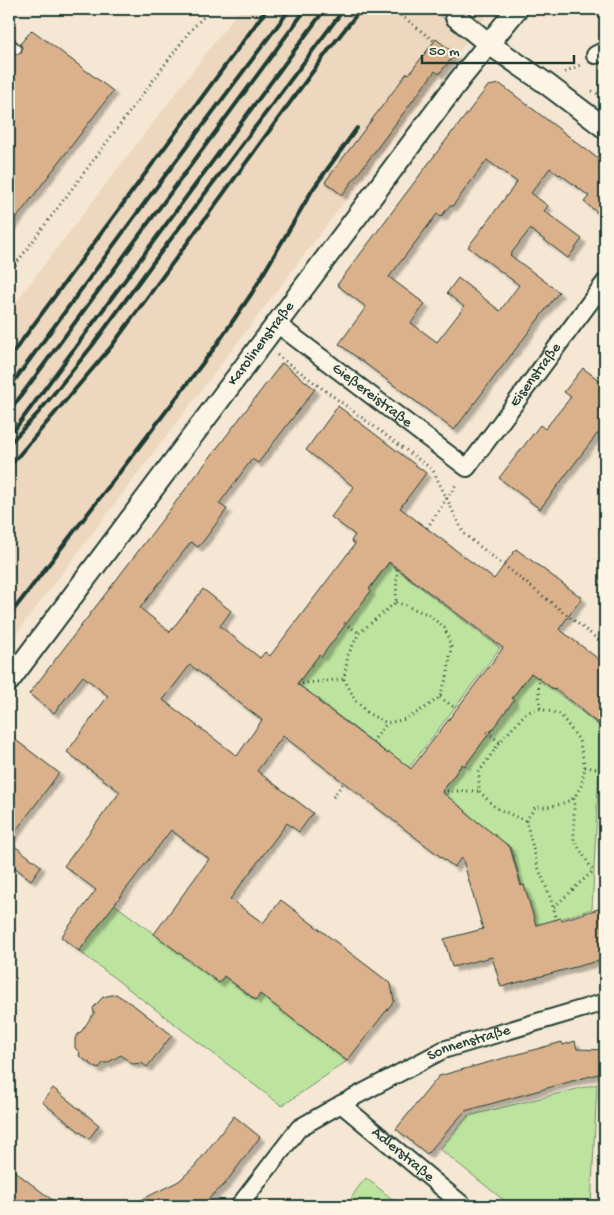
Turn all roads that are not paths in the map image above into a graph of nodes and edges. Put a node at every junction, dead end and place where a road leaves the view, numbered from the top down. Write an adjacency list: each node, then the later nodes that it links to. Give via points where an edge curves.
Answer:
1 (517, 9): 4 (street, Karolinenstraße)
2 (456, 16): 4 (street)
3 (9, 41): 5 (lane)
4 (489, 44): 6 (street); 8 (street, Karolinenstraße)
5 (18, 48)
6 (605, 128)
7 (605, 282): 9 (street, Eisenstraße)
8 (277, 324): 9 (street, Gießereistraße); 10 (street, Karolinenstraße)
9 (467, 468)
10 (9, 682)
11 (605, 1002): 12 (street, Sonnenstraße, via 442,1050)
12 (341, 1104): 13 (street, Sonnenstraße, via 299,1128); 14 (street, Adlerstraße)
13 (239, 1206)
14 (464, 1206)

